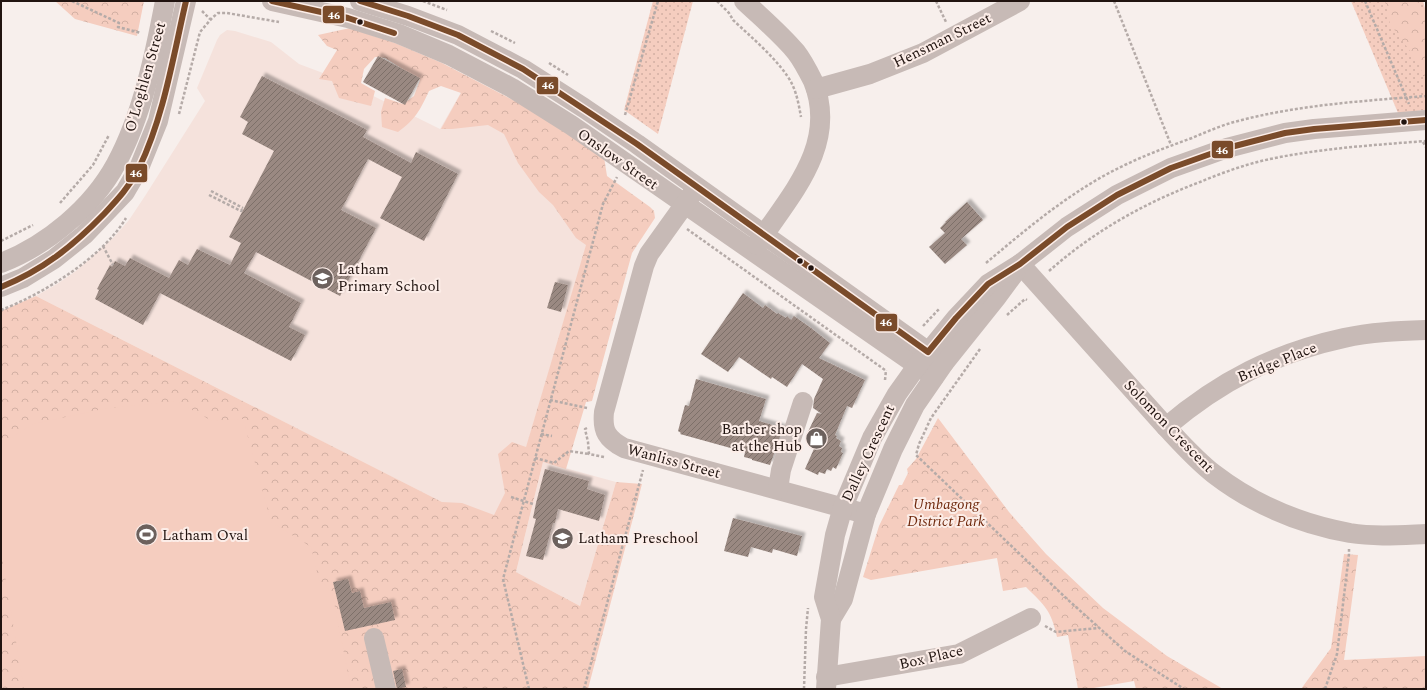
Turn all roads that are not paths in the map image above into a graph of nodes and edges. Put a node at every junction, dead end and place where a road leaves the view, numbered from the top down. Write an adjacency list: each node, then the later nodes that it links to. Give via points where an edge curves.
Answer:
1 (165, 1): 15 (street, O'Loghlen Street, via 139,111 116,165 94,197 67,224 13,259)
2 (272, 1): 8 (street, Onslow Street, via 348,18 399,34)
3 (360, 1): 7 (street, Onslow Street)
4 (744, 1): 9 (street, via 797,53 808,70)
5 (1020, 1): 9 (street, Hensman Street, via 923,53 870,74)
6 (194, 6): 17 (street, O'Loghlen Street, via 158,122 139,168 125,192 84,235 54,259 23,278)
7 (458, 35): 8 (street); 11 (street, Onslow Street, via 523,70 584,108)
8 (449, 55): 12 (street, Onslow Street, via 512,88 571,125 617,172)
9 (816, 90): 13 (street, via 820,118 813,156 801,180)
10 (1421, 120): 16 (street, Dalley Crescent, via 1285,133 1227,148 1179,165 1117,195 1067,227)
11 (697, 187): 12 (street, Wanliss Street); 13 (street, Onslow Street)
12 (679, 212): 14 (street, Onslow Street); 23 (street, Wanliss Street, via 649,254 644,266 604,412 604,428 610,439 624,448)
13 (763, 235): 14 (street); 18 (street, Onslow Street)
14 (752, 251): 18 (street, Onslow Street)
15 (1, 263)
16 (1020, 264): 20 (street, Dalley Crescent, via 996,298); 22 (street, Solomon Crescent)
17 (1, 287)
18 (835, 297): 20 (street, Onslow Street)
19 (1426, 330): 22 (street, Bridge Place, via 1346,338 1303,348 1235,377)
20 (931, 364): 24 (street, Dalley Crescent, via 897,394 872,438); 25 (street, Dalley Crescent)
21 (802, 402): 23 (street, via 781,470)
22 (1166, 427): 26 (street, Solomon Crescent, via 1214,474 1260,503 1300,520 1351,533 1392,536)
23 (778, 489): 24 (street, Wanliss Street)
24 (843, 507): 25 (street, Wanliss Street); 27 (street, Dalley Crescent, via 835,535 824,597)
25 (866, 514): 27 (street, Dalley Crescent, via 843,599)
26 (1426, 534)
27 (831, 618): 30 (street, Dalley Crescent)
28 (1031, 618): 30 (street, Box Place, via 959,654)
29 (374, 638): 31 (street)
30 (826, 683)
31 (386, 689)

